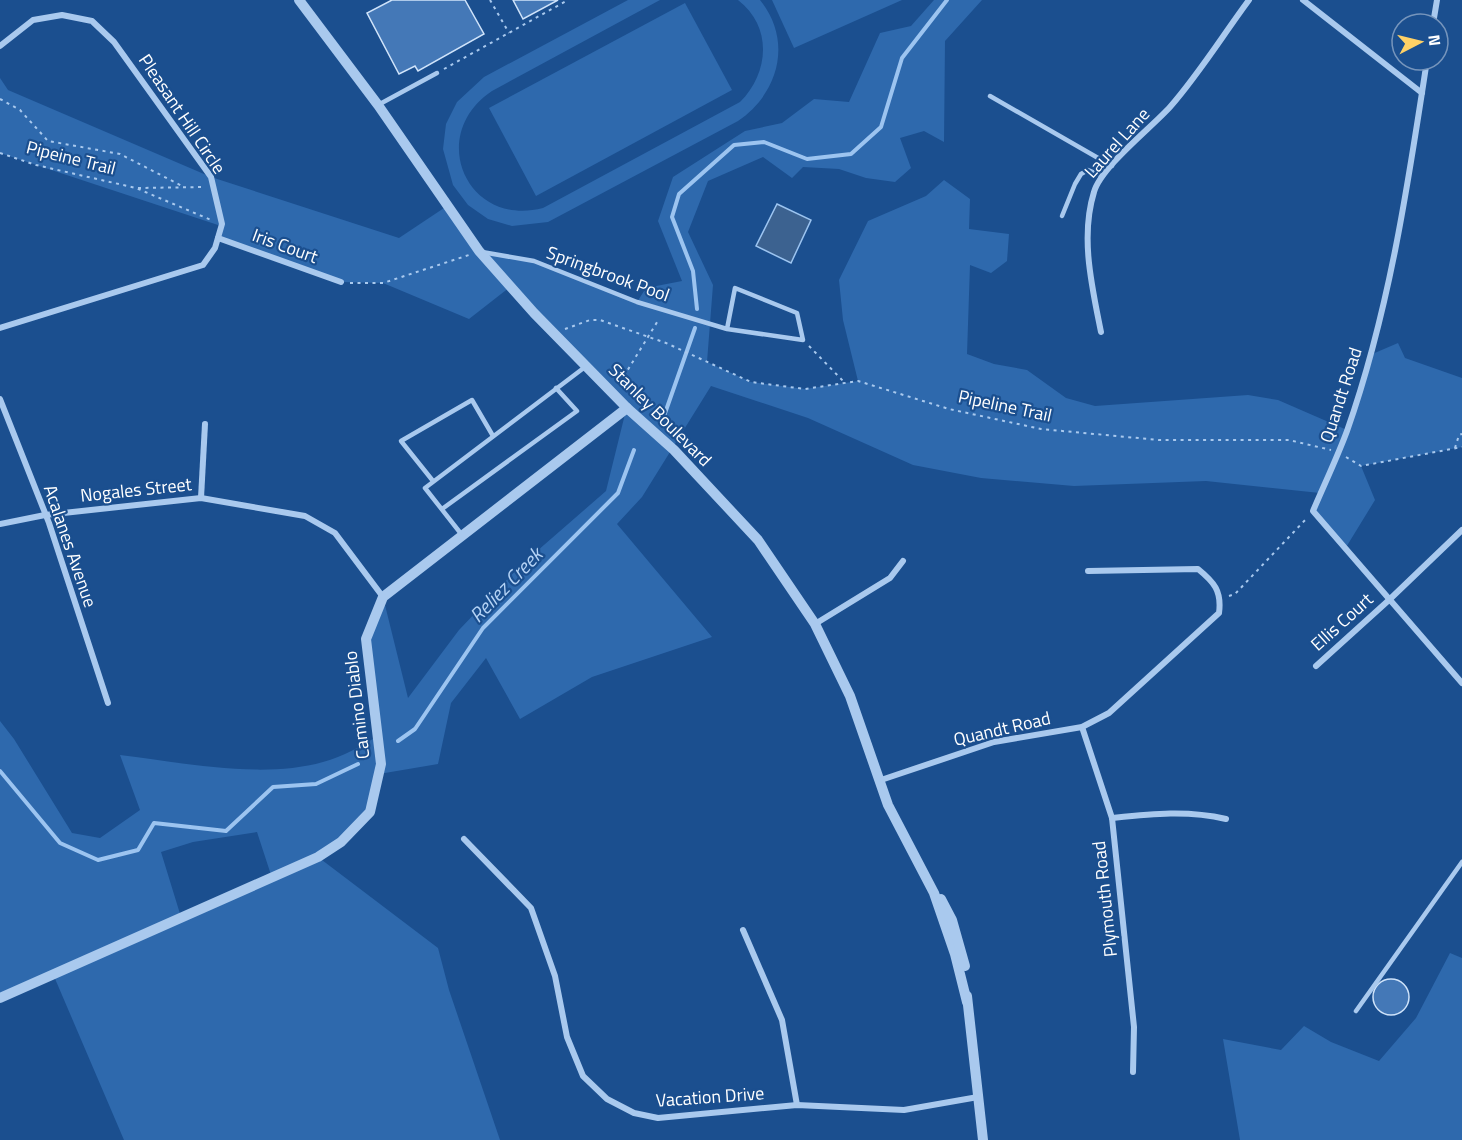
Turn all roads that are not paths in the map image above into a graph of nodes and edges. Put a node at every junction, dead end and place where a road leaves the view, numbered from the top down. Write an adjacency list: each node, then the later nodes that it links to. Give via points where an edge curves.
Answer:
1 (1249, 0): 10 (street, Laurel Lane, via 1170,106)
2 (1303, 0): 7 (street)
3 (302, 1): 9 (street, Stanley Boulevard)
4 (0, 46): 13 (street, Pleasant Hill Circle, via 33,20 62,15 92,21 114,42 211,177 222,224)
5 (1425, 72): 7 (street, Quandt Road)
6 (437, 73): 9 (lane)
7 (1422, 93): 35 (street, Quandt Road, via 1392,263 1370,355 1338,452 1313,511)
8 (990, 96): 10 (lane)
9 (378, 105): 14 (street, Stanley Boulevard)
10 (1112, 166): 11 (street, Laurel Lane)
11 (1103, 176): 12 (lane, via 1088,170 1081,174); 18 (street, Laurel Lane, via 1095,188 1087,217 1090,275)
12 (1062, 216)
13 (218, 238): 15 (street, Iris Court); 16 (street, Pleasant Hill Circle, via 203,265)
14 (479, 251): 17 (lane, Springbrook Pool, via 534,261 637,302); 19 (street, Stanley Boulevard)
15 (341, 282)
16 (0, 328)
17 (727, 329): 17 (lane, Springbrook Pool, via 735,288 797,313 803,340)
18 (1101, 332)
19 (587, 365): 20 (lane); 22 (street, Stanley Boulevard)
20 (556, 388): 24 (lane); 27 (lane, via 577,411)
21 (0, 399): 28 (street, Acalanes Avenue)
22 (627, 408): 31 (street); 36 (street, Stanley Boulevard, via 674,450 758,540)
23 (205, 424): 26 (street)
24 (493, 436): 25 (lane); 25 (lane, via 472,400 401,441)
25 (434, 482): 27 (lane, via 425,488)
26 (201, 498): 28 (street, Nogales Street); 34 (street, Nogales Street, via 305,516 335,533)
27 (442, 509): 31 (lane)
28 (45, 515): 29 (street, Nogales Street); 39 (street, Acalanes Avenue)
29 (0, 524)
30 (1462, 530): 35 (street, Ellis Court)
31 (462, 536): 34 (street)
32 (903, 561): 36 (street, via 890,578)
33 (1088, 570): 40 (street, Quandt Road, via 1198,569 1216,584 1219,613 1109,713)
34 (383, 597): 47 (street, Camino Diablo, via 366,639 381,764 370,812 341,842 318,857)
35 (1389, 600): 37 (street, Ellis Court); 38 (street)
36 (815, 624): 41 (street, Stanley Boulevard, via 850,696)
37 (1316, 666)
38 (1462, 683)
39 (108, 703)
40 (1082, 727): 41 (street, Quandt Road, via 994,742); 42 (street, Plymouth Road)
41 (878, 781): 50 (street, Stanley Boulevard, via 934,892 944,903 962,950)
42 (1112, 818): 43 (street, via 1171,812); 49 (street, Plymouth Road, via 1134,1027)
43 (1226, 819)
44 (464, 839): 51 (street, Vacation Drive, via 531,908 555,976 567,1037 583,1077 608,1099 634,1113 658,1118)
45 (1462, 862): 48 (lane)
46 (743, 930): 51 (street, via 782,1020)
47 (0, 998)
48 (1356, 1011)
49 (1133, 1072)
50 (978, 1097): 51 (street, Vacation Drive, via 904,1110); 52 (street, Stanley Boulevard)
51 (796, 1105)
52 (983, 1140)

